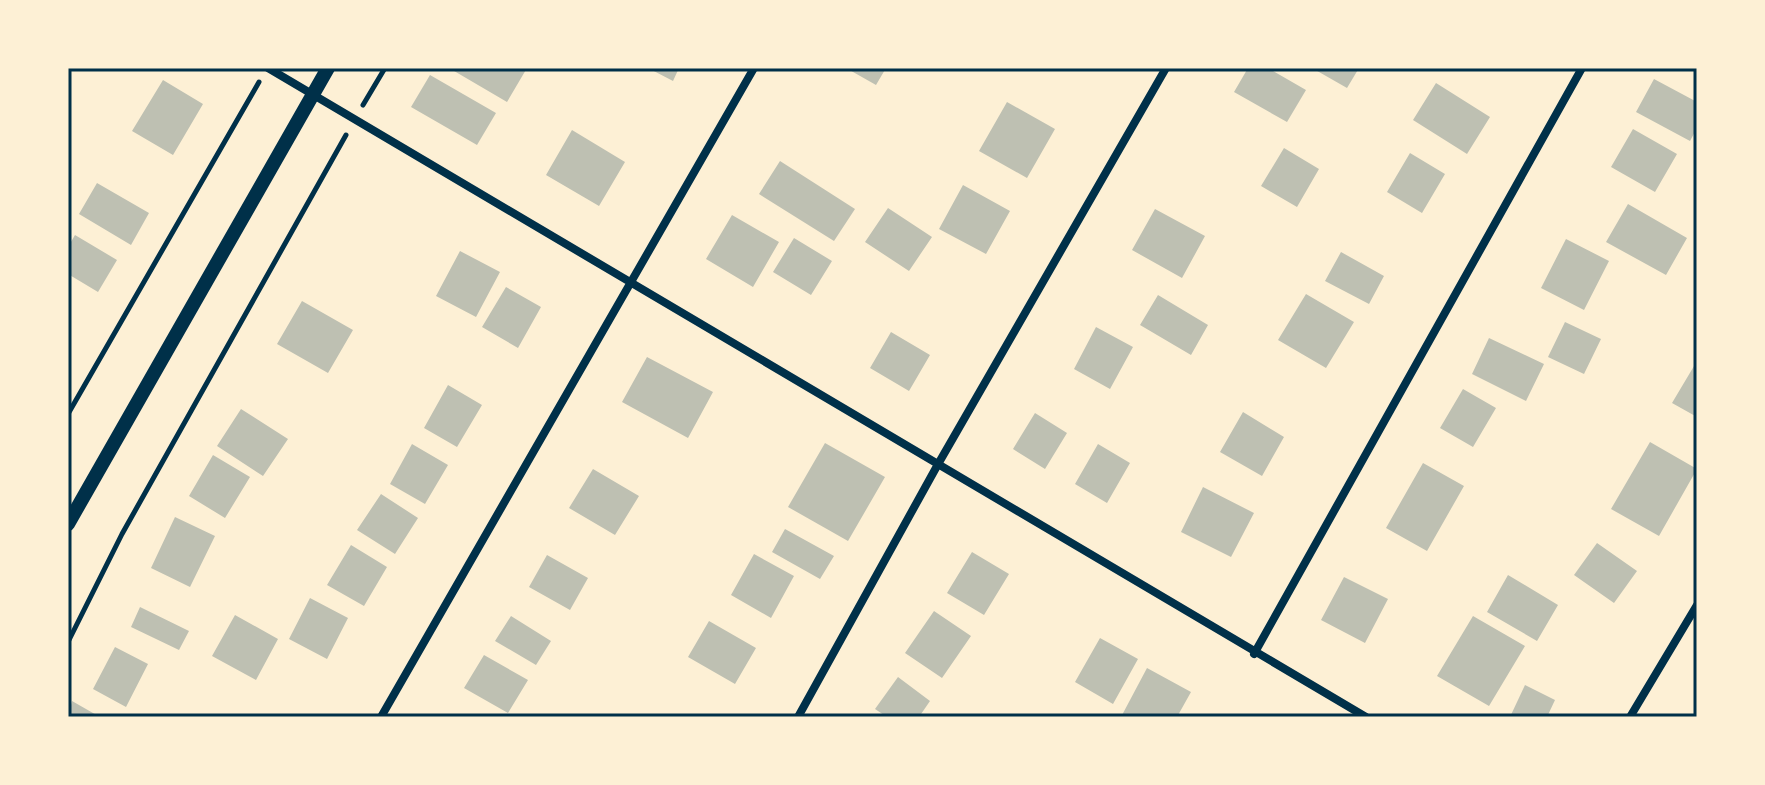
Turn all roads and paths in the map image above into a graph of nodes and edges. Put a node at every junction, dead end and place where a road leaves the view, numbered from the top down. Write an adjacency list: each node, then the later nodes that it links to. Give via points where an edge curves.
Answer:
1 (268, 68): 7 (street); 10 (path)
2 (328, 68): 7 (street)
3 (385, 68): 8 (path)
4 (754, 68): 9 (street)
5 (1166, 68): 11 (street)
6 (1582, 68): 15 (street)
7 (312, 95): 8 (street); 12 (street)
8 (355, 120): 9 (street); 14 (path, via 122,534)
9 (631, 280): 11 (street); 16 (street)
10 (68, 414)
11 (937, 466): 15 (street); 17 (street)
12 (68, 524)
13 (1697, 605): 19 (street)
14 (68, 642)
15 (1254, 654): 18 (street)
16 (381, 717)
17 (798, 717)
18 (1366, 717)
19 (1630, 717)

